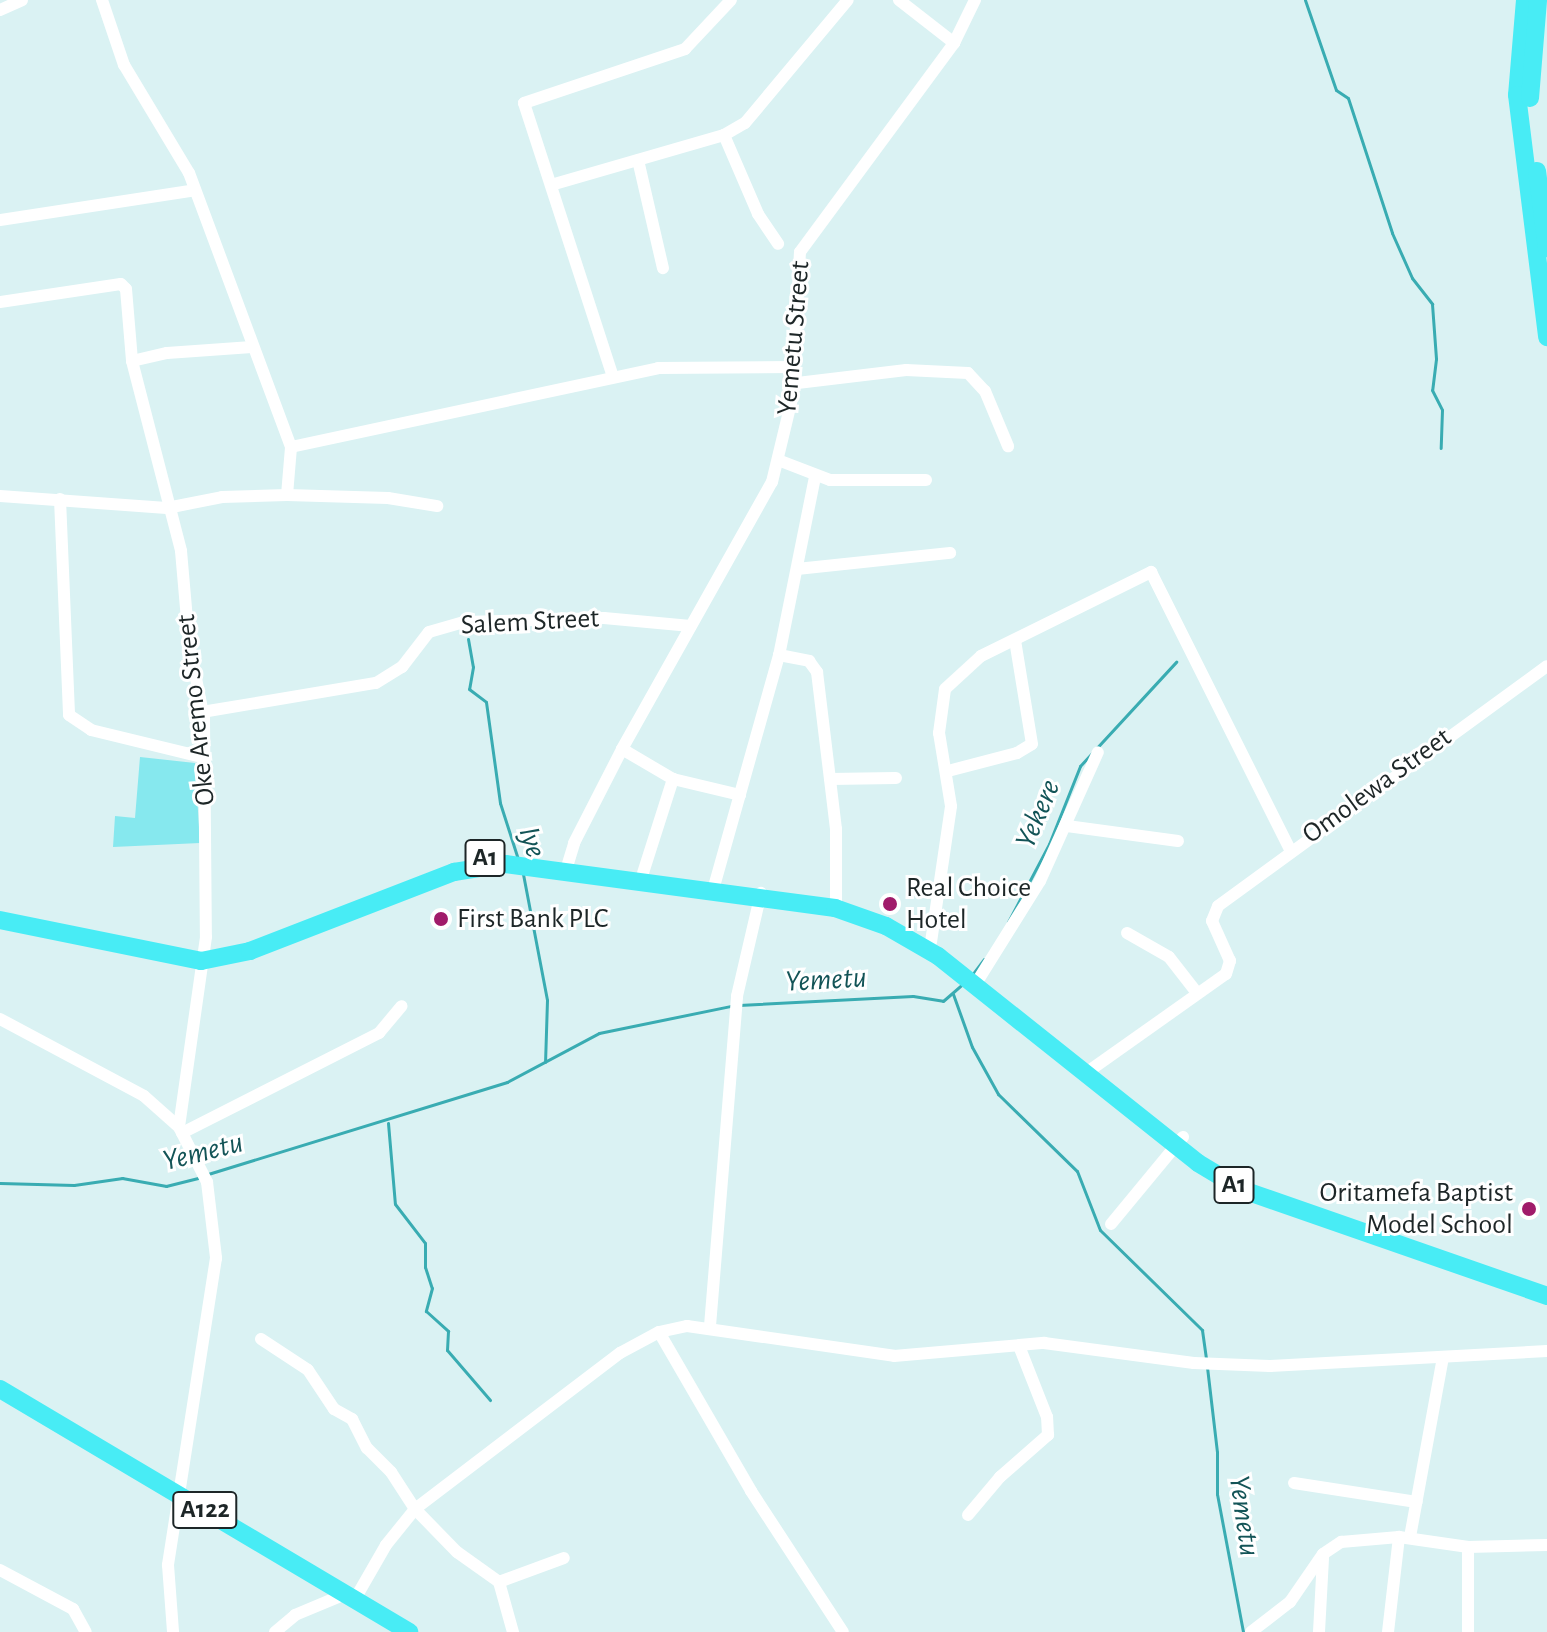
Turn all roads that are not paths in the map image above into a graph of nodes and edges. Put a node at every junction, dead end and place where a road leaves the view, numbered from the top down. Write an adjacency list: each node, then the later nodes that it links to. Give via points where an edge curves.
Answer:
1 (22, 0): 9 (street)
2 (102, 0): 15 (street, via 124,65 181,152)
3 (731, 0): 14 (street, via 685,49 524,103)
4 (848, 0): 12 (street, via 763,104)
5 (899, 0): 10 (street)
6 (975, 0): 10 (street, Yemetu Street)
7 (1525, 0): 11 (highway, via 1516,58)
8 (1538, 0): 11 (highway)
9 (0, 10)
10 (954, 43): 24 (street, Yemetu Street, via 800,252)
11 (1525, 122): 18 (highway); 21 (highway)
12 (724, 135): 13 (street); 17 (street, via 758,214)
13 (638, 160): 14 (street); 19 (street)
14 (551, 185): 25 (street)
15 (195, 190): 16 (street); 22 (street)
16 (0, 220)
17 (778, 244)
18 (1547, 248)
19 (663, 268)
20 (0, 302): 23 (street, Oke Aremo Street, via 124,285)
21 (1546, 322)
22 (252, 347): 23 (street); 28 (street)
23 (132, 361): 36 (street, Oke Aremo Street)
24 (793, 367): 25 (street, via 679,366); 26 (street, Yemetu Street)
25 (613, 377): 28 (street)
26 (789, 384): 27 (street, via 906,370 968,373 985,391); 29 (street, Yemetu Street, via 792,399)
27 (1008, 446)
28 (291, 447): 32 (street)
29 (778, 460): 30 (street); 39 (street, Yemetu Street, via 750,525)
30 (815, 477): 31 (street); 38 (street)
31 (926, 480)
32 (287, 495): 35 (street, via 388,498); 36 (street, via 222,497)
33 (0, 496): 34 (street)
34 (60, 499): 36 (street); 46 (street, via 69,715 103,734)
35 (437, 506)
36 (167, 508): 43 (street, Oke Aremo Street, via 181,551)
37 (950, 553): 38 (street)
38 (797, 569): 41 (street)
39 (691, 626): 43 (street, Salem Street, via 604,618 465,622 429,632 402,667 376,683); 44 (street, Yemetu Street)
40 (1015, 640): 47 (street, via 965,666 945,689 939,733); 47 (street, via 1032,744); 54 (street, via 1151,572)
41 (779, 655): 50 (street, via 815,664); 51 (street)
42 (1547, 666): 54 (street, Omolewa Street)
43 (202, 712): 46 (street, Oke Aremo Street)
44 (622, 749): 49 (street); 55 (street, Yemetu Street)
45 (1098, 752): 52 (street)
46 (206, 758): 64 (street, Oke Aremo Street, via 209,870)
47 (948, 771): 63 (street, via 951,806)
48 (896, 778): 50 (street)
49 (673, 779): 51 (street); 56 (street)
50 (830, 779): 59 (street)
51 (740, 795): 57 (street)
52 (1067, 826): 53 (street); 65 (street, via 1016,925)
53 (1178, 841)
54 (1290, 849): 66 (street, Omolewa Street, via 1213,913 1230,969)
55 (566, 866): 56 (highway, A1); 58 (highway, A1); 64 (highway, A1, via 472,868 250,951)
56 (643, 873): 57 (highway, A1)
57 (715, 883): 58 (highway, A1)
58 (761, 894): 59 (highway, A1); 65 (highway, A1, via 867,918); 75 (street, via 736,1002)
59 (836, 902): 63 (highway, A1, via 868,910)
60 (0, 911): 64 (highway, A1)
61 (0, 920): 64 (highway, A1)
62 (1127, 933): 66 (street, via 1153,943)
63 (931, 942): 65 (highway, A1)
64 (202, 957): 70 (street, Oke Aremo Street)
65 (972, 976): 69 (highway, A1)
66 (1197, 993): 69 (street)
67 (402, 1006): 70 (street, via 379,1033)
68 (0, 1019): 70 (street, via 144,1096)
69 (1090, 1070): 71 (highway, A1)
70 (180, 1130): 84 (street, via 207,1182 216,1258)
71 (1180, 1142): 72 (street); 73 (highway, A1, via 1263,1188); 74 (highway, A1, via 1220,1177 1264,1199)
72 (1111, 1224)
73 (1547, 1285)
74 (1547, 1296)
75 (710, 1326): 76 (street); 78 (street, via 894,1356)
76 (659, 1332): 86 (street, via 620,1353); 102 (street, via 751,1491)
77 (261, 1339): 86 (street, via 308,1370 334,1409 352,1419 367,1448 391,1472)
78 (1019, 1346): 80 (street, via 1062,1344 1211,1365); 87 (street, via 1047,1417 1048,1435 1000,1477)
79 (1547, 1351): 80 (street)
80 (1443, 1357): 85 (street)
81 (0, 1389): 84 (highway, A122)
82 (0, 1396): 84 (highway, A122)
83 (1294, 1483): 85 (street)
84 (179, 1498): 95 (highway, A122); 97 (street, via 168,1565)
85 (1417, 1502): 88 (street)
86 (415, 1509): 94 (street, via 457,1552); 95 (street)
87 (968, 1515)
88 (1405, 1537): 90 (street); 91 (street, via 1351,1539); 105 (street)
89 (1547, 1545): 90 (street)
90 (1468, 1547): 106 (street)
91 (1323, 1554): 103 (street, via 1290,1602); 104 (street)
92 (564, 1558): 94 (street)
93 (0, 1570): 96 (street, via 73,1609)
94 (499, 1582): 101 (street)
95 (346, 1598): 98 (street, via 295,1615); 99 (highway, A122); 100 (highway, A122)
96 (86, 1632)
97 (173, 1632)
98 (275, 1632)
99 (395, 1632)
100 (409, 1632)
101 (513, 1632)
102 (843, 1632)
103 (1251, 1632)
104 (1319, 1632)
105 (1388, 1632)
106 (1468, 1632)

